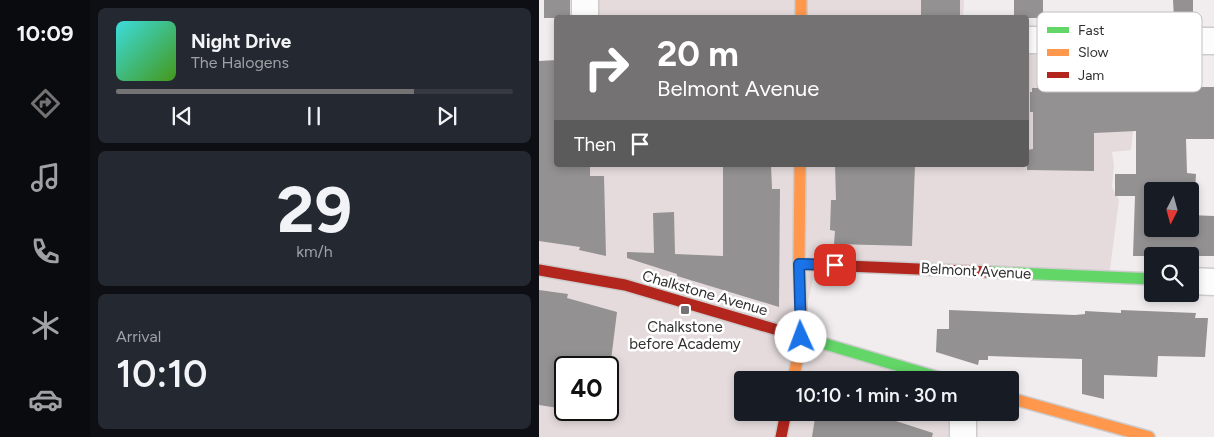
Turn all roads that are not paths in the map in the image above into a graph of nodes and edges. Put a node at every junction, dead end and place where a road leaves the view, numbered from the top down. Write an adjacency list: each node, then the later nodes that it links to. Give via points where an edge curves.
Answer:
1 (585, 0): 3 (street)
2 (801, 0): 4 (street)
3 (585, 15)
4 (801, 15)
5 (800, 167): 6 (street)
6 (799, 264): 8 (street, Belmont Avenue); 11 (street)
7 (539, 270): 11 (street, Chalkstone Avenue, via 625,285)
8 (1144, 279)
9 (1199, 281): 10 (street)
10 (1214, 282)
11 (801, 337): 12 (street); 13 (street, Chalkstone Avenue)
12 (795, 371)
13 (916, 371)
14 (1019, 401): 19 (street)
15 (784, 421): 17 (street)
16 (963, 421): 18 (street)
17 (781, 437)
18 (963, 437)
19 (1149, 437)

